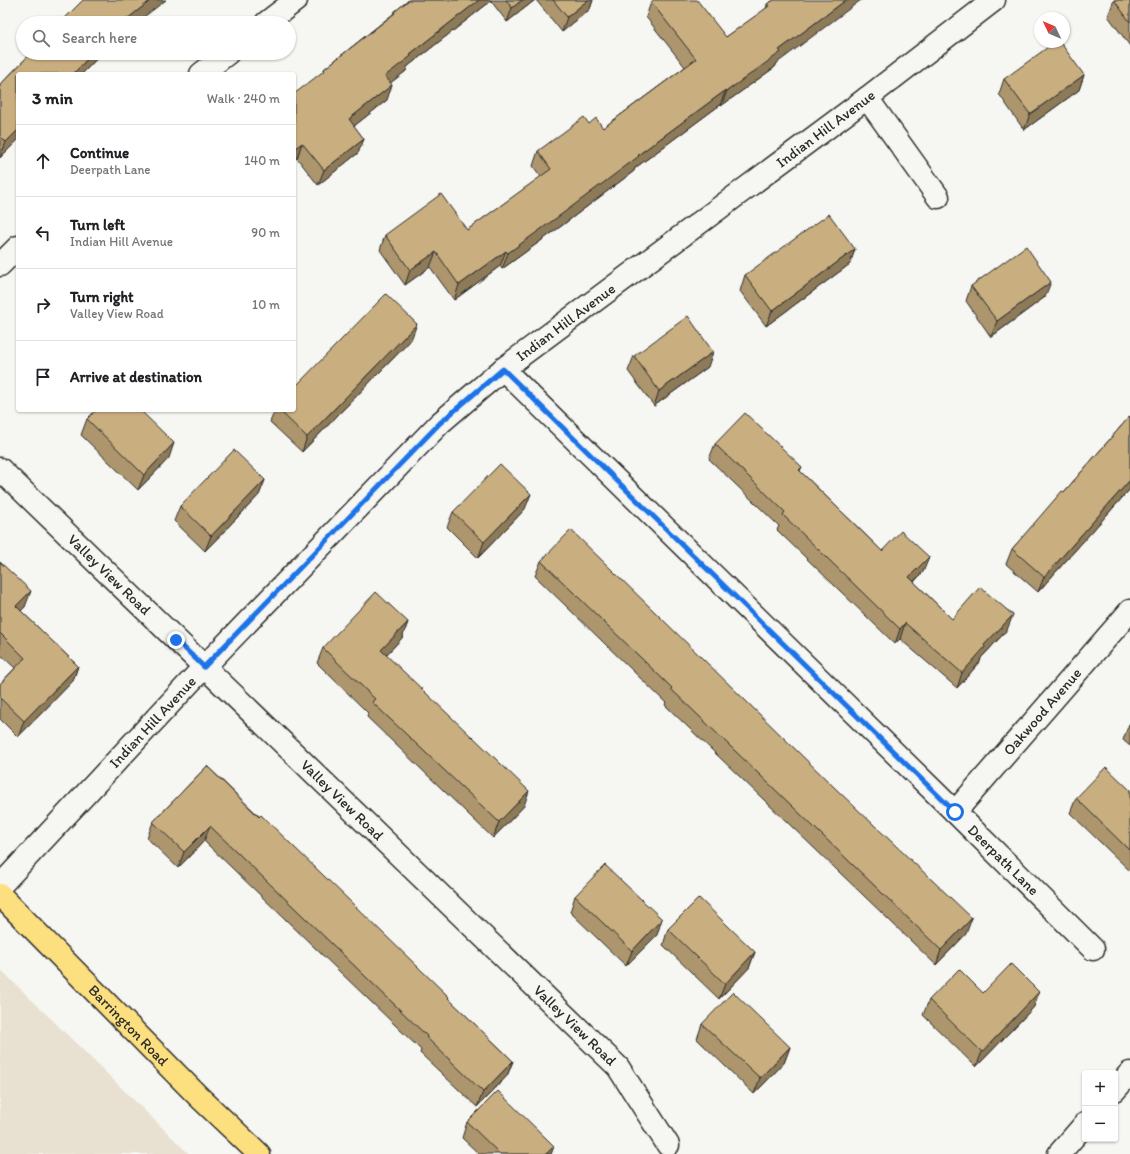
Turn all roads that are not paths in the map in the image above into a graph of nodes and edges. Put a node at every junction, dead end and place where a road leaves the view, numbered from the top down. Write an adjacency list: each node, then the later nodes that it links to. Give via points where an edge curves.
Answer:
1 (296, 0): 3 (street)
2 (994, 0): 6 (street, Indian Hill Avenue)
3 (275, 16)
4 (219, 60): 5 (street)
5 (204, 72)
6 (867, 98): 7 (street); 10 (street, Indian Hill Avenue)
7 (938, 197)
8 (16, 249): 9 (street)
9 (0, 265)
10 (503, 369): 13 (street, Indian Hill Avenue, via 440,423); 14 (street, Deerpath Lane)
11 (0, 469): 13 (street, Valley View Road)
12 (1130, 611): 14 (street, Oakwood Avenue)
13 (204, 667): 15 (street, Indian Hill Avenue); 21 (street, Valley View Road, via 618,1067)
14 (955, 812): 17 (street, Deerpath Lane)
15 (0, 886)
16 (0, 895): 22 (main road, Barrington Road, via 198,1096)
17 (1093, 948)
18 (1130, 1073): 19 (street)
19 (1118, 1087)
20 (1082, 1127): 23 (street)
21 (668, 1145)
22 (259, 1154)
23 (1059, 1154)

